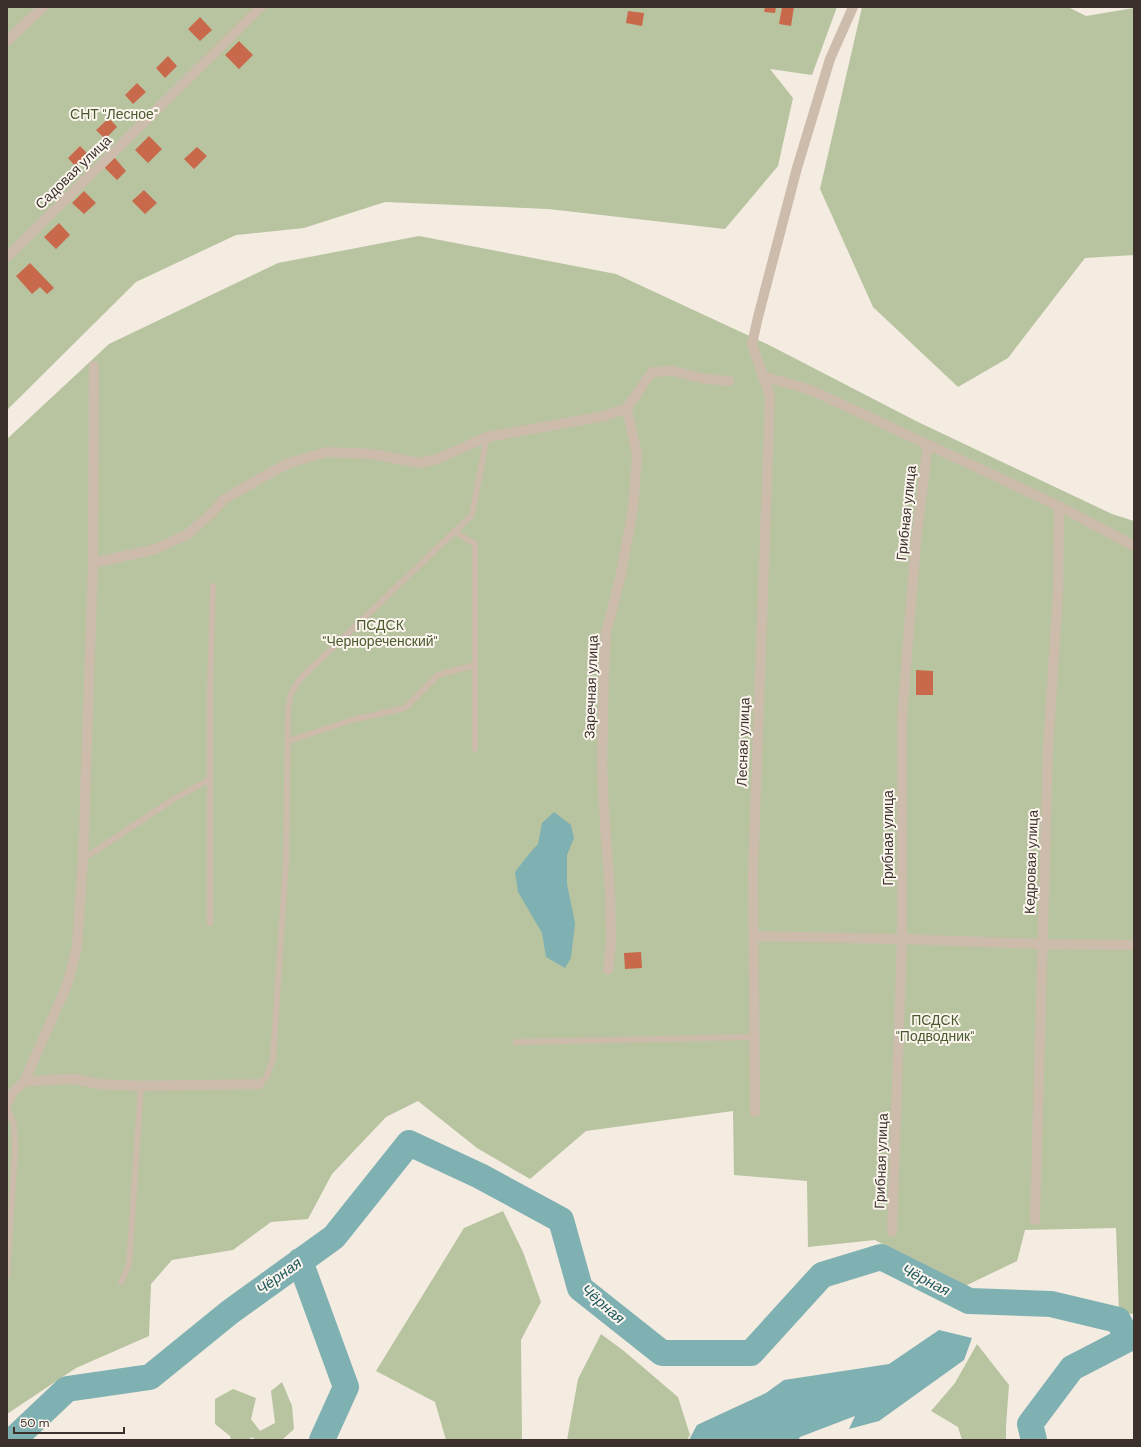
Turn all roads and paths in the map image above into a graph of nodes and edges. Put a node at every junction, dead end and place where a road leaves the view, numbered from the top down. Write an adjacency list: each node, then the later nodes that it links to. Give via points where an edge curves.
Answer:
1 (43, 7): 4 (street)
2 (261, 7): 5 (street, Садовая улица)
3 (854, 7): 7 (street, Лесная улица, via 830,59 797,168 758,317 752,344)
4 (7, 41)
5 (7, 257)
6 (94, 366): 15 (street)
7 (762, 376): 11 (street, via 811,390); 23 (street, Лесная улица, via 770,396 753,872)
8 (729, 381): 9 (street, via 705,379 672,371 652,372)
9 (627, 408): 10 (street, via 605,416); 27 (street, Заречная улица, via 637,455 633,509 620,579 606,633 604,676 602,765 611,942)
10 (487, 437): 13 (lane, via 472,515); 15 (street, via 437,459 418,463 372,454 327,452 289,463 223,500 188,534 156,549)
11 (928, 444): 12 (street); 24 (street, Грибная улица, via 916,540 902,718)
12 (1059, 506): 14 (street); 25 (street, Кедровая улица, via 1058,593 1048,747)
13 (454, 531): 17 (lane, via 475,544); 18 (lane, via 301,678 291,693)
14 (1134, 546)
15 (93, 563): 21 (street)
16 (213, 586): 20 (lane)
17 (475, 665): 18 (lane, via 438,675 405,708 352,720); 19 (lane)
18 (288, 741): 31 (lane, via 286,862 273,1059 268,1076)
19 (475, 749)
20 (210, 779): 21 (lane, via 174,798); 22 (lane)
21 (83, 859): 30 (street, via 78,947 67,985)
22 (210, 923)
23 (754, 936): 24 (street); 28 (street, Лесная улица)
24 (902, 939): 25 (street); 37 (street, Грибная улица)
25 (1042, 944): 26 (street); 36 (street, Кедровая улица)
26 (1134, 945)
27 (608, 970)
28 (755, 1037): 29 (lane); 35 (street, Лесная улица)
29 (516, 1042)
30 (24, 1082): 32 (street, via 74,1080); 33 (street, via 14,1091)
31 (259, 1084): 32 (street)
32 (141, 1086): 39 (lane, via 129,1265)
33 (7, 1104)
34 (7, 1108): 38 (lane, via 14,1124 15,1150)
35 (755, 1112)
36 (1035, 1220)
37 (892, 1232)
38 (7, 1276)
39 (121, 1282)

